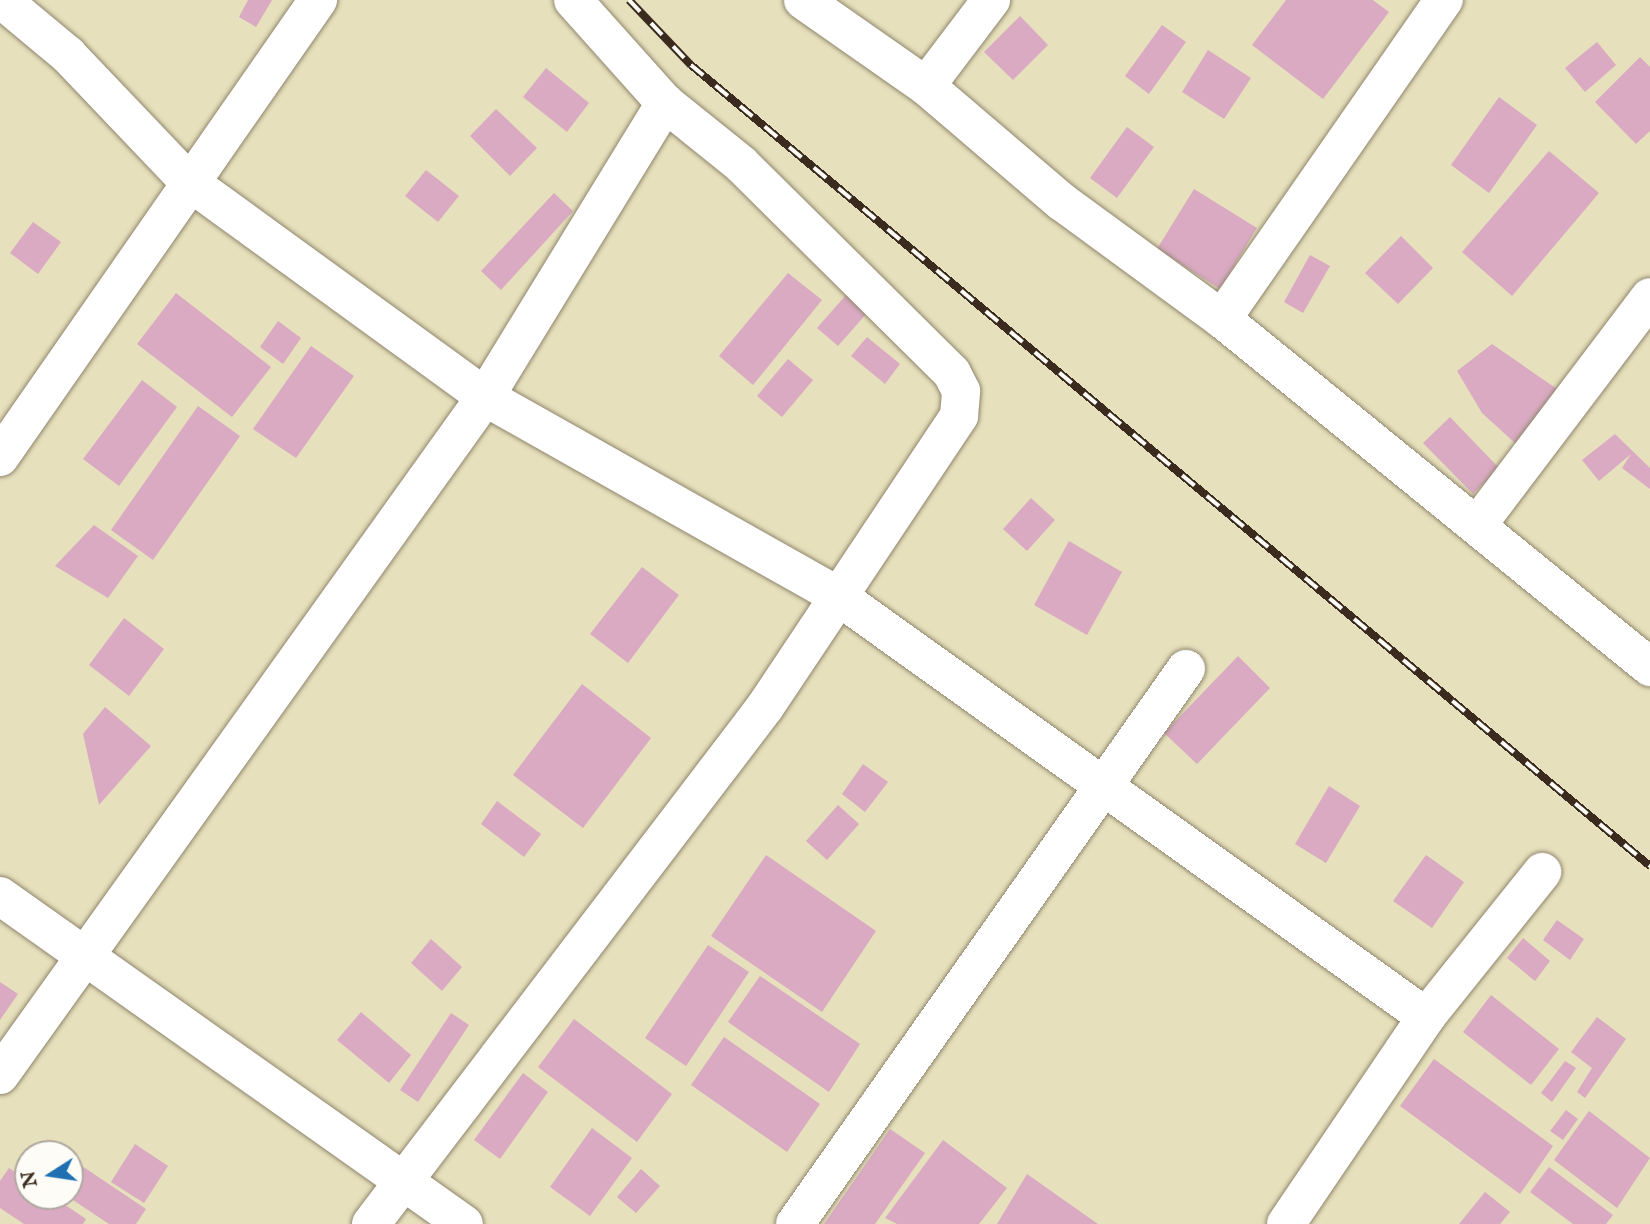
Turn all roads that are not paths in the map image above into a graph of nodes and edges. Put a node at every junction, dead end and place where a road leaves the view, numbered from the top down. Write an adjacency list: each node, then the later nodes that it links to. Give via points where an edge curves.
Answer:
1 (2, 0): 9 (street, via 68,55)
2 (318, 0): 9 (street)
3 (573, 0): 8 (street)
4 (803, 0): 7 (street)
5 (991, 0): 7 (street)
6 (1444, 0): 11 (street)
7 (926, 86): 11 (street, via 1062,202)
8 (665, 103): 12 (street); 15 (street, via 741,164 952,373 961,391 959,416)
9 (188, 181): 12 (street); 13 (street)
10 (1650, 297): 14 (street)
11 (1222, 318): 14 (street)
12 (485, 397): 15 (street); 21 (street)
13 (0, 457)
14 (1479, 523): 16 (street)
15 (835, 594): 18 (street); 24 (street, via 765,707 554,990)
16 (1650, 667)
17 (1186, 669): 18 (street)
18 (1103, 785): 22 (street); 27 (street)
19 (1542, 872): 22 (street)
20 (0, 896): 21 (street)
21 (82, 957): 23 (street); 24 (street)
22 (1426, 1017): 28 (street)
23 (0, 1074)
24 (400, 1182): 25 (street); 26 (street)
25 (371, 1224)
26 (464, 1224)
27 (795, 1224)
28 (1286, 1224)

